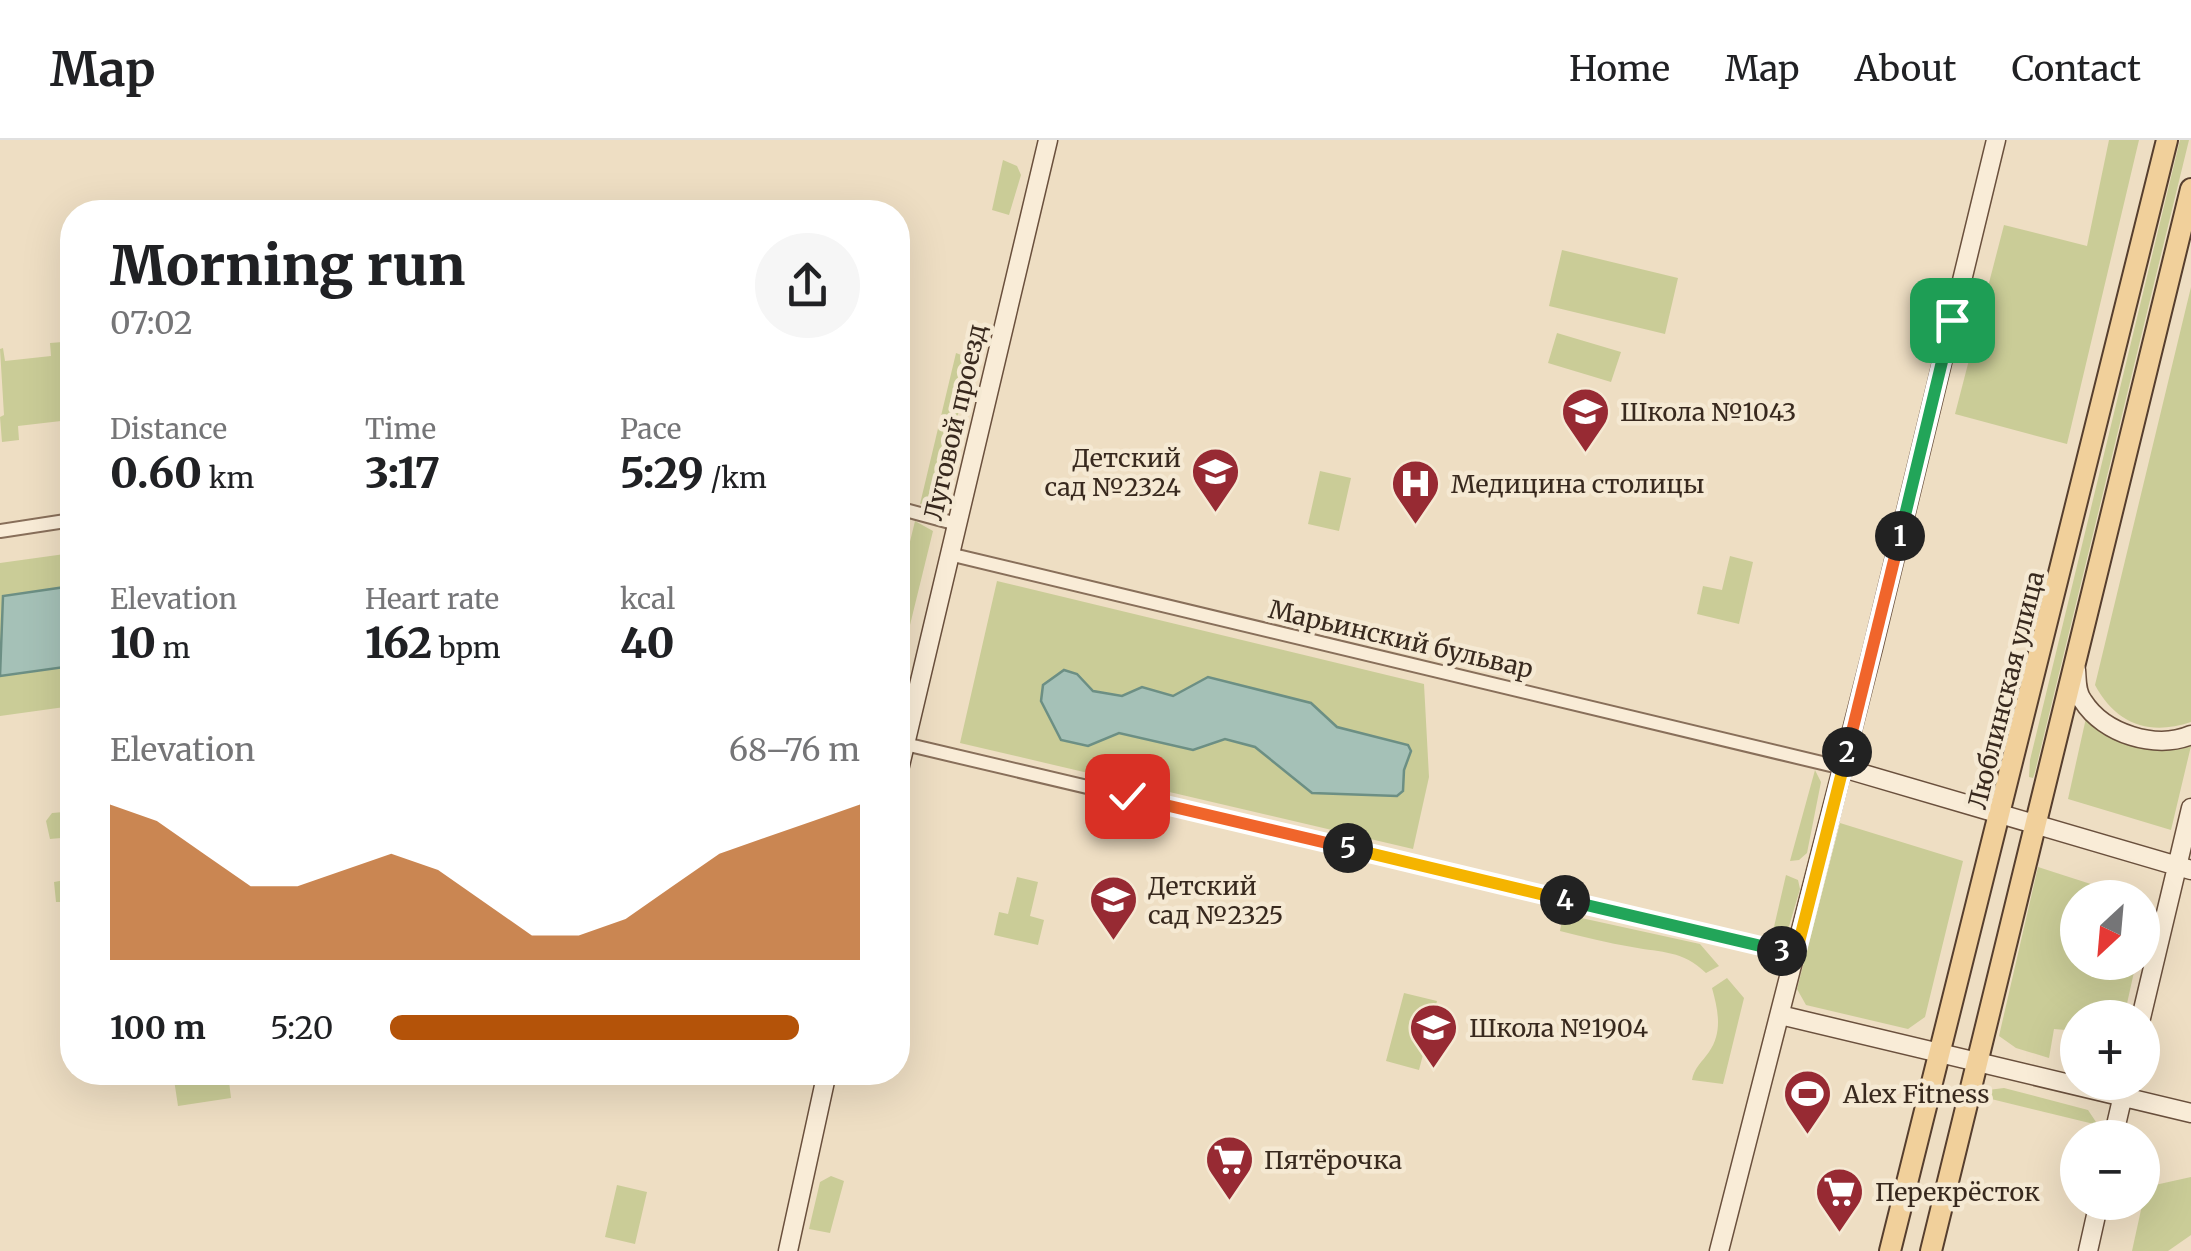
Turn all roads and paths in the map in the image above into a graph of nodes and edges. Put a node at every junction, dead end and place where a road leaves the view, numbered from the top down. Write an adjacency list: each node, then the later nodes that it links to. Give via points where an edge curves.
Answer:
1 (1048, 140): 7 (street, Луговой проезд)
2 (1996, 140): 14 (street)
3 (2168, 140): 16 (main road, Люблинская улица)
4 (2191, 189): 10 (main road)
5 (910, 511): 7 (street)
6 (60, 522): 8 (street)
7 (956, 524): 9 (street, Луговой проезд)
8 (0, 530)
9 (950, 554): 11 (street, Луговой проезд); 14 (street, Марьинский бульвар)
10 (2075, 660): 12 (street, via 2084,704 2122,732 2152,741); 17 (main road)
11 (910, 723)
12 (2191, 735)
13 (910, 745): 19 (street)
14 (1843, 768): 16 (street); 19 (street)
15 (2191, 808): 18 (street)
16 (2001, 813): 17 (street); 22 (main road, Люблинская улица)
17 (2036, 823): 18 (street); 23 (main road)
18 (2183, 868): 20 (street)
19 (1796, 954): 21 (street)
20 (2145, 1000)
21 (1780, 1015): 22 (street); 30 (street)
22 (1939, 1052): 23 (street); 31 (main road, Люблинская улица)
23 (1978, 1062): 24 (street); 32 (main road)
24 (2060, 1078)
25 (824, 1085): 29 (street)
26 (2154, 1100): 27 (street)
27 (2191, 1112)
28 (2094, 1220): 33 (street)
29 (788, 1251)
30 (1720, 1251)
31 (1890, 1251)
32 (1931, 1251)
33 (2088, 1251)

